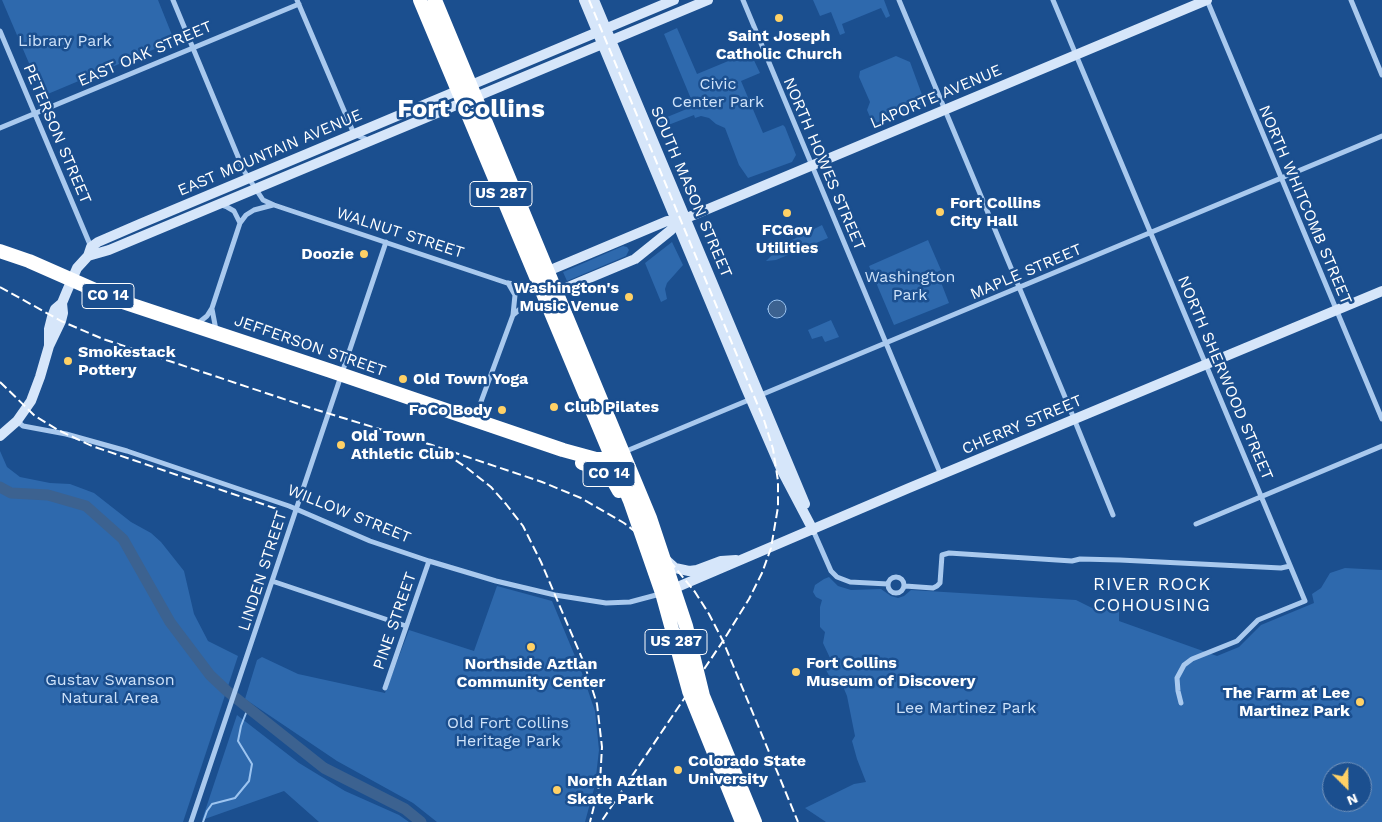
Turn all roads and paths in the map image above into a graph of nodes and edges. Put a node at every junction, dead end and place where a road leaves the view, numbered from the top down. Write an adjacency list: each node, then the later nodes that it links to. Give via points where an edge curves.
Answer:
1 (173, 0): 17 (street, WALNUT STREET)
2 (420, 0): 21 (highway, US 287)
3 (435, 0): 20 (highway, US 287)
4 (584, 0): 15 (street)
5 (594, 0): 15 (street)
6 (674, 0): 15 (street)
7 (708, 0): 16 (street)
8 (743, 0): 30 (street, NORTH HOWES STREET)
9 (898, 0): 22 (street)
10 (1053, 0): 18 (street, NORTH SHERWOOD STREET)
11 (1207, 0): 18 (street, LAPORTE AVENUE); 31 (street, NORTH WHITCOMB STREET)
12 (1351, 0): 19 (street)
13 (298, 2): 17 (street, EAST OAK STREET); 25 (street)
14 (0, 31): 23 (street, PETERSON STREET)
15 (602, 31): 16 (street); 20 (street)
16 (608, 43): 20 (street); 36 (street)
17 (193, 48): 23 (street, EAST OAK STREET); 32 (street, WALNUT STREET)
18 (1076, 55): 22 (street, LAPORTE AVENUE); 39 (street, NORTH SHERWOOD STREET)
19 (1382, 75)
20 (473, 91): 21 (street, EAST MOUNTAIN AVENUE); 43 (highway, US 287)
21 (459, 97): 25 (street, EAST MOUNTAIN AVENUE); 27 (street, EAST MOUNTAIN AVENUE); 47 (highway, US 287)
22 (944, 110): 30 (street, LAPORTE AVENUE); 48 (street)
23 (35, 113): 24 (street, EAST OAK STREET); 42 (street, PETERSON STREET)
24 (0, 128)
25 (354, 134): 27 (street); 28 (street, EAST MOUNTAIN AVENUE)
26 (1382, 136): 31 (street, MAPLE STREET)
27 (371, 141): 29 (street, EAST MOUNTAIN AVENUE)
28 (326, 146): 29 (street); 32 (street, EAST MOUNTAIN AVENUE)
29 (320, 162): 33 (street, EAST MOUNTAIN AVENUE)
30 (812, 166): 36 (street, LAPORTE AVENUE); 57 (street, NORTH HOWES STREET)
31 (1280, 178): 39 (street, MAPLE STREET); 52 (street, NORTH WHITCOMB STREET)
32 (249, 179): 33 (street, WALNUT STREET); 42 (street, EAST MOUNTAIN AVENUE, via 106,238)
33 (255, 189): 34 (street, EAST MOUNTAIN AVENUE); 35 (street, WALNUT STREET, via 263,200)
34 (217, 205): 37 (street, via 228,206); 42 (street, EAST MOUNTAIN AVENUE, via 109,250)
35 (274, 205): 37 (street, via 254,210); 40 (street, WALNUT STREET)
36 (681, 220): 38 (street, LAPORTE AVENUE, via 667,221); 44 (street, LAPORTE AVENUE, via 643,253); 60 (street)
37 (240, 223): 51 (street)
38 (642, 232): 43 (street, LAPORTE AVENUE); 44 (street, via 644,238 638,251)
39 (1151, 233): 48 (street, MAPLE STREET); 58 (street, NORTH SHERWOOD STREET)
40 (386, 242): 46 (street, WALNUT STREET); 59 (street, LINDEN STREET)
41 (0, 251): 45 (highway, CO 14)
42 (89, 252): 45 (street, EAST MOUNTAIN AVENUE)
43 (548, 271): 47 (street); 50 (highway, US 287)
44 (606, 272): 50 (street, LAPORTE AVENUE)
45 (72, 280): 55 (highway, JEFFERSON STREET / CO 14, via 120,301); 64 (street, EAST MOUNTAIN AVENUE, via 52,317 49,346 31,401)
46 (507, 282): 47 (street, WALNUT STREET, via 525,286); 54 (street, via 515,295)
47 (539, 284): 50 (street); 53 (highway, US 287)
48 (1019, 288): 57 (street, MAPLE STREET); 63 (street)
49 (1382, 291): 52 (street, CHERRY STREET)
50 (556, 292): 68 (highway, US 287)
51 (212, 308): 55 (street); 56 (street)
52 (1336, 310): 58 (street, CHERRY STREET); 61 (street, NORTH WHITCOMB STREET)
53 (551, 313): 54 (street, via 535,305 525,306); 68 (highway, US 287)
54 (513, 316): 62 (street)
55 (194, 325): 56 (highway, JEFFERSON STREET / CO 14)
56 (218, 334): 59 (highway, JEFFERSON STREET / CO 14)
57 (886, 343): 60 (street, MAPLE STREET); 69 (street, NORTH HOWES STREET)
58 (1206, 364): 63 (street, CHERRY STREET); 70 (street, NORTH SHERWOOD STREET)
59 (342, 374): 62 (highway, JEFFERSON STREET / CO 14); 71 (street, LINDEN STREET)
60 (756, 397): 68 (street, MAPLE STREET); 75 (street, via 782,471)
61 (1382, 419)
62 (474, 420): 67 (highway, JEFFERSON STREET / CO 14)
63 (1075, 420): 69 (street, CHERRY STREET); 72 (street)
64 (17, 421): 65 (street, EAST MOUNTAIN AVENUE); 71 (street, WILLOW STREET, via 23,426 127,450)
65 (0, 436)
66 (1382, 446): 70 (street)
67 (563, 450): 68 (highway, JEFFERSON STREET / CO 14, via 596,459); 73 (highway, CO 14, via 572,458 610,475 624,502)
68 (618, 454): 73 (highway, US 287); 76 (highway, US 287)
69 (941, 475): 75 (street, CHERRY STREET)
70 (1261, 496): 74 (street); 79 (street, NORTH SHERWOOD STREET)
71 (297, 509): 78 (street, WILLOW STREET, via 370,541); 80 (street, LINDEN STREET)
72 (1113, 515)
73 (637, 518): 83 (highway, US 287)
74 (1196, 524)
75 (813, 530): 77 (street, CHERRY STREET); 81 (street, via 837,578)
76 (665, 559): 77 (street, via 676,568 689,571 721,561); 83 (highway, US 287)
77 (742, 560): 83 (street, CHERRY STREET)
78 (429, 561): 83 (street, WILLOW STREET, via 496,581 590,602 630,602); 84 (street, PINE STREET)
79 (1290, 566): 82 (street, via 1072,561 949,553 942,554 938,586); 86 (street, NORTH SHERWOOD STREET, via 1305,601 1258,620 1237,640 1192,659 1177,678)
80 (272, 581): 84 (street); 87 (street, LINDEN STREET)
81 (888, 584): 82 (street, via 895,593 901,592); 82 (street, via 897,576 903,580)
82 (904, 586)
83 (668, 591): 88 (highway, US 287, via 690,691); 89 (highway, US 287, via 703,696)
84 (406, 626): 85 (street, PINE STREET)
85 (385, 688)
86 (1181, 703)
87 (192, 822)
88 (742, 822)
89 (755, 822)

